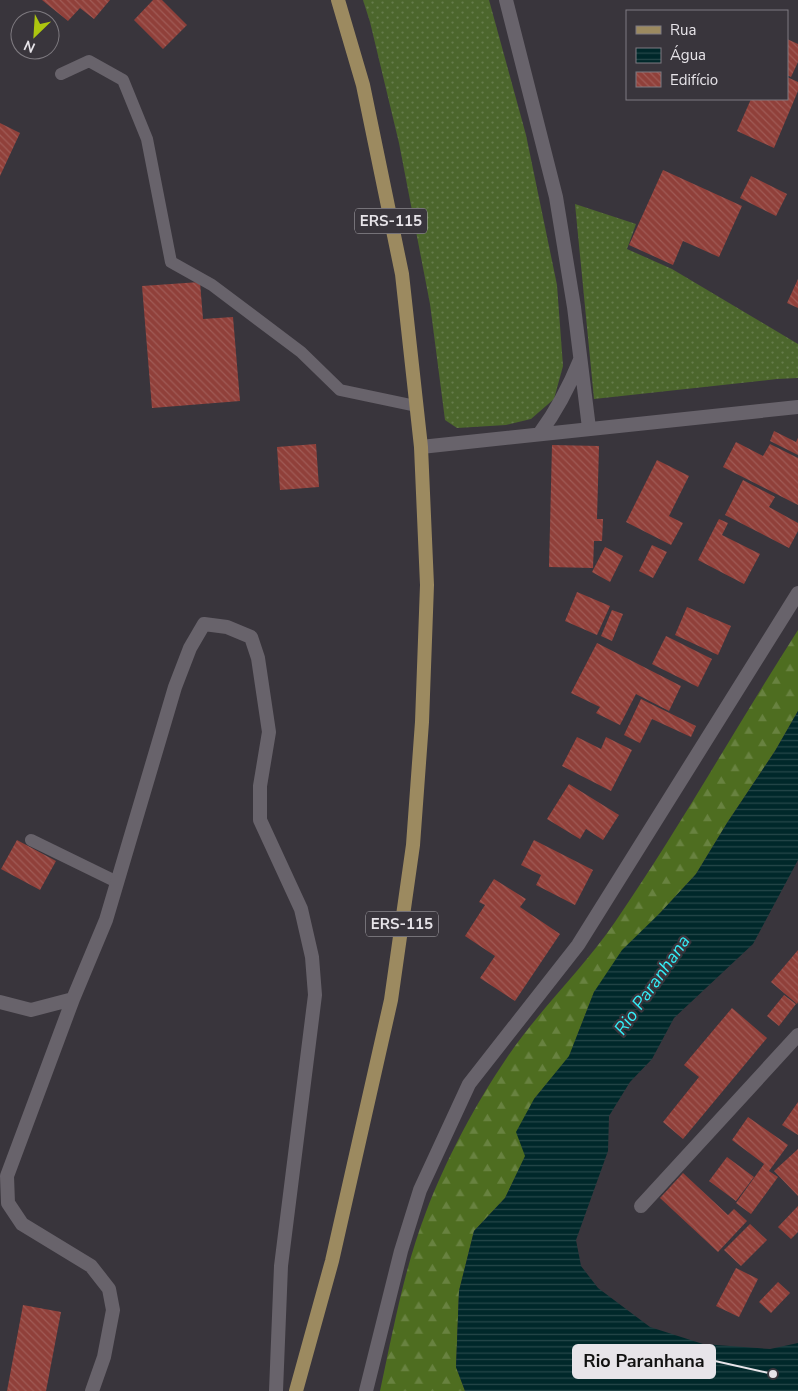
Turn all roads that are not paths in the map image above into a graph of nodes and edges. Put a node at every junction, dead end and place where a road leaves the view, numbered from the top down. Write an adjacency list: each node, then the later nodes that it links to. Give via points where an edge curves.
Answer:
1 (338, 0): 5 (main road, ERS-115, via 363,85 402,274)
2 (506, 0): 4 (street, via 556,197)
3 (61, 74): 5 (lane, via 89,61 123,80 146,139 170,262 212,284 301,352 340,390)
4 (580, 359): 7 (street); 8 (street, via 567,391)
5 (416, 406): 9 (main road, ERS-115)
6 (798, 407): 7 (street)
7 (589, 428): 8 (street)
8 (540, 433): 9 (street)
9 (421, 447): 19 (main road, ERS-115, via 427,585 413,846 391,1000 332,1261)
10 (798, 593): 20 (street, via 578,945 469,1084 420,1190 401,1251)
11 (31, 840): 12 (lane)
12 (117, 882): 13 (street, via 106,920); 18 (street, via 174,687 190,648 204,624 227,627 251,637 258,658 269,732 260,786 260,820 301,909 312,957 315,995 281,1266)
13 (72, 999): 14 (street, via 31,1010); 17 (street, via 7,1176 8,1203 22,1224 91,1266 109,1289 113,1310 104,1357)
14 (0, 1002)
15 (798, 1035): 16 (street)
16 (641, 1206)
17 (92, 1391)
18 (276, 1391)
19 (296, 1391)
20 (366, 1391)

